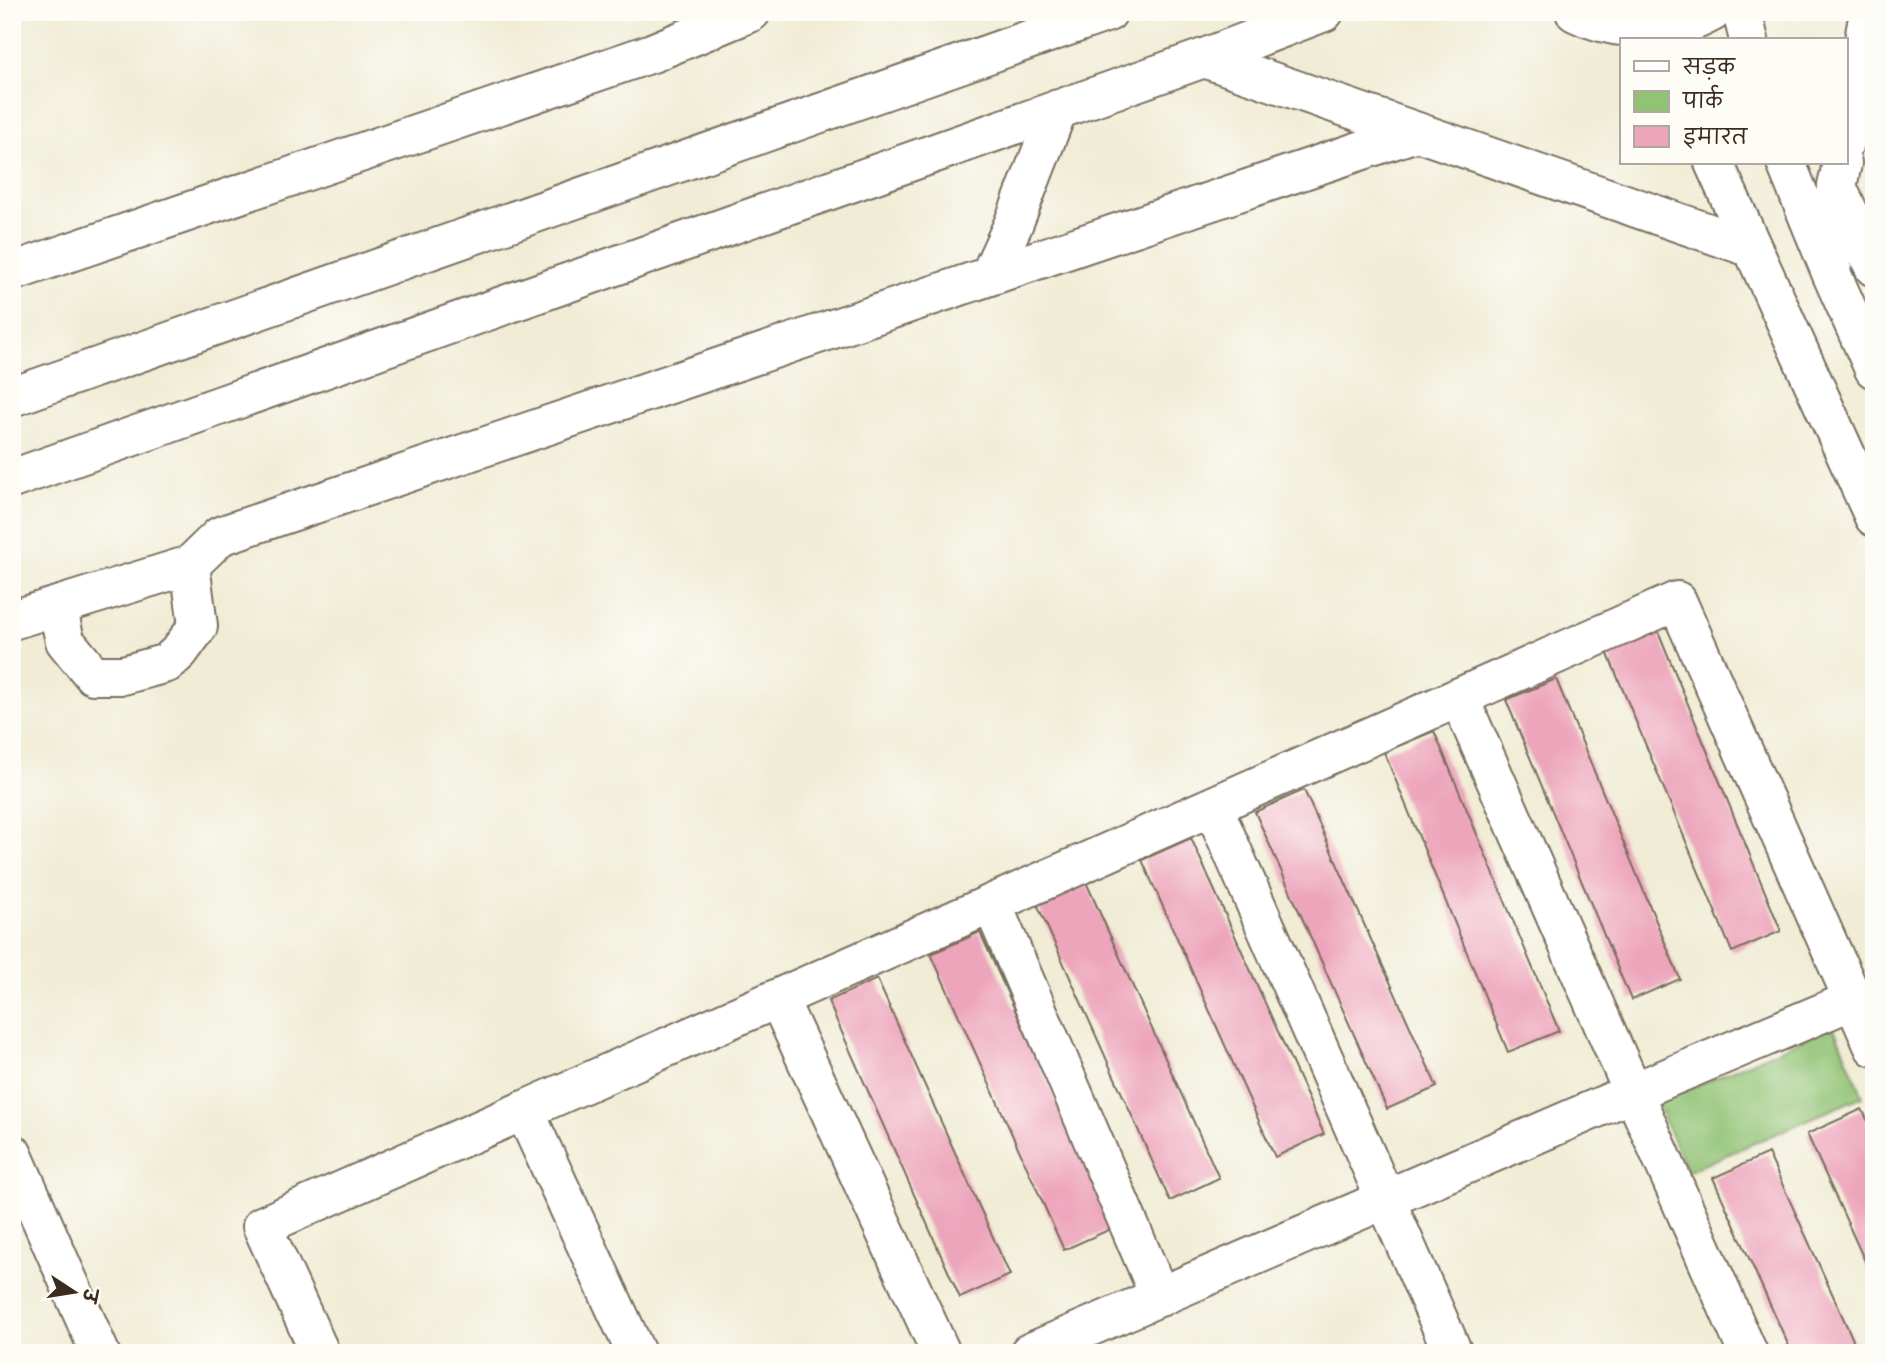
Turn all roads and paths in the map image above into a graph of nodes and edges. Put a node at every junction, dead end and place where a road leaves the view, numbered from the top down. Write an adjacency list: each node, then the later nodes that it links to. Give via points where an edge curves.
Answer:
1 (751, 12): 19 (main road, via 652,53)
2 (1324, 12): 10 (main road)
3 (1575, 12): 8 (main road)
4 (1712, 12): 8 (main road, via 1688,23)
5 (1742, 12): 9 (main road)
6 (1869, 12): 12 (main road)
7 (1103, 13): 23 (main road)
8 (1637, 34)
9 (1748, 38)
10 (1204, 58): 11 (main road); 13 (main road)
11 (1058, 110): 20 (main road); 24 (main road)
12 (1848, 129)
13 (1416, 132): 17 (main road); 20 (main road)
14 (1714, 164): 17 (main road)
15 (1786, 164): 21 (main road)
16 (1839, 175): 18 (main road); 21 (main road)
17 (1752, 248): 25 (main road)
18 (1874, 267)
19 (12, 272)
20 (990, 275): 26 (main road, via 220,536)
21 (1832, 275): 22 (main road)
22 (1874, 369)
23 (12, 397)
24 (12, 479)
25 (1874, 517)
26 (190, 565): 27 (main road); 27 (main road, via 198,626 167,663 123,675 93,675 65,641)
27 (57, 606): 28 (main road)
28 (12, 620)
29 (1460, 697): 30 (main road); 33 (main road, via 1677,601); 35 (main road)
30 (1213, 807): 31 (main road); 38 (main road)
31 (992, 904): 32 (main road); 39 (main road)
32 (778, 998): 36 (main road); 43 (main road)
33 (1853, 1000): 34 (main road); 35 (main road)
34 (1874, 1047)
35 (1634, 1093): 38 (main road); 46 (main road)
36 (524, 1110): 41 (main road, via 262,1226); 42 (main road)
37 (14, 1165): 40 (main road)
38 (1385, 1200): 39 (main road); 45 (main road)
39 (1160, 1297): 44 (main road)
40 (100, 1353)
41 (320, 1353)
42 (636, 1353)
43 (942, 1353)
44 (1029, 1353)
45 (1453, 1353)
46 (1748, 1353)

